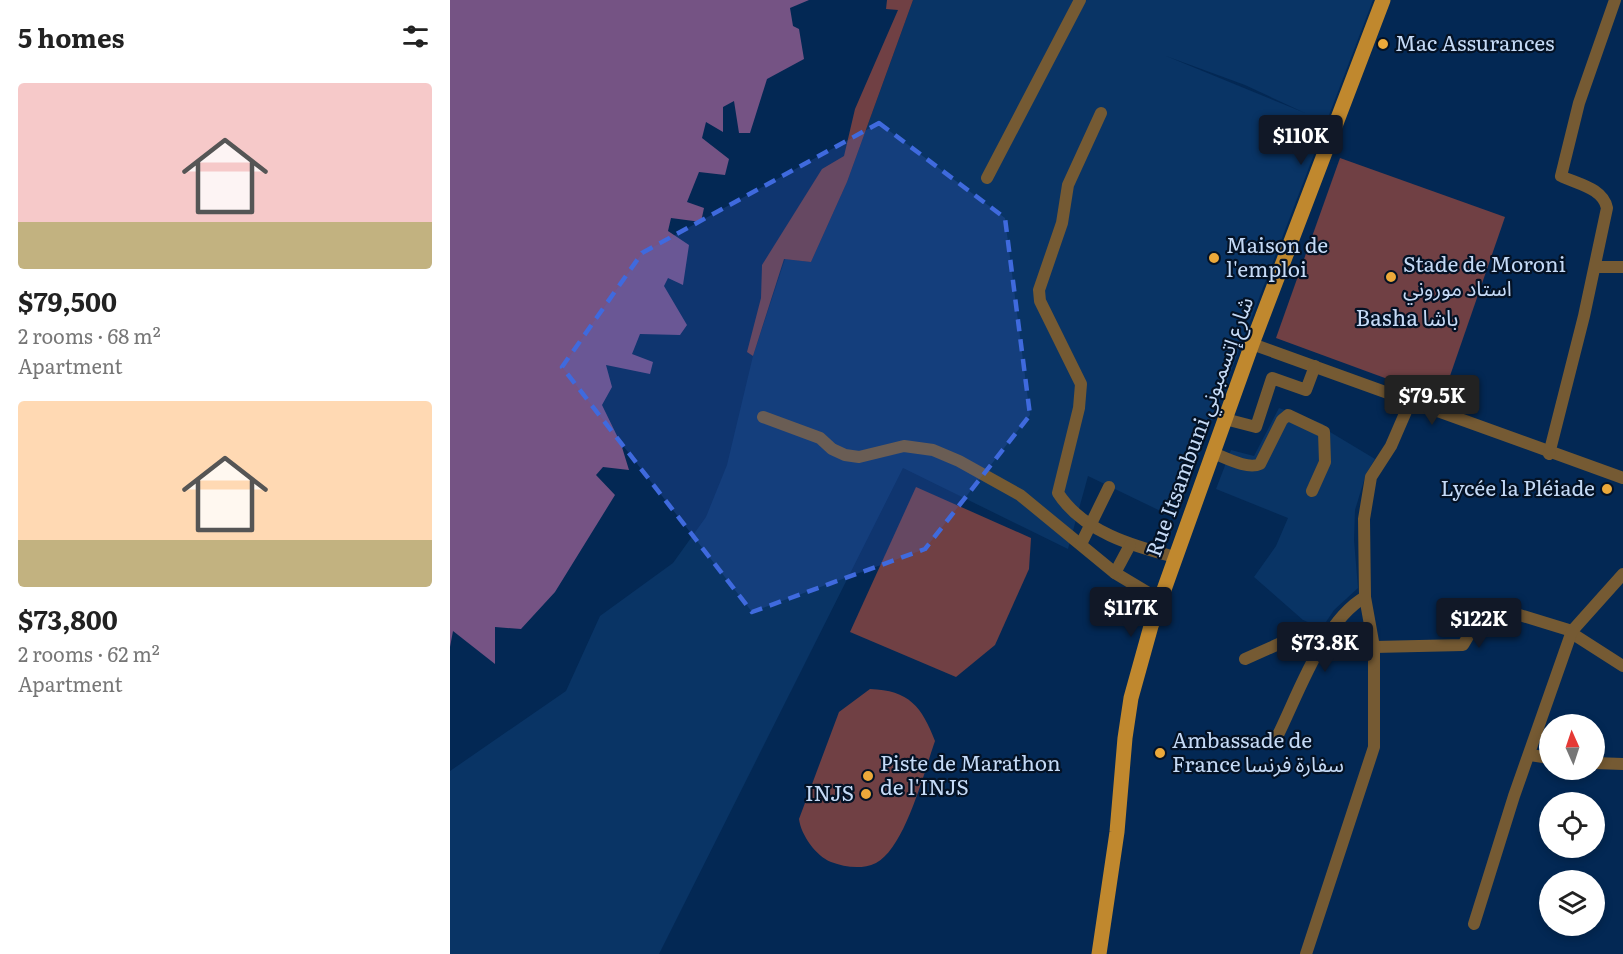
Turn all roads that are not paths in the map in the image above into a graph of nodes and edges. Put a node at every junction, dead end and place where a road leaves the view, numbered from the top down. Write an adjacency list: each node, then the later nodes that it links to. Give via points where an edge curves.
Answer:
1 (1080, 0): 5 (street)
2 (1383, 0): 8 (main road, Rue Itsambuni شارع إتسمبوني)
3 (1615, 0): 6 (street, via 1579,103 1561,176 1605,199 1607,208)
4 (1101, 113): 18 (street, via 1068,185 1062,223 1039,290 1040,301 1081,384 1058,493)
5 (987, 178)
6 (1595, 267): 7 (street); 14 (street)
7 (1623, 267)
8 (1252, 344): 9 (street); 12 (main road, Rue Itsambuni شارع إتسمبوني)
9 (1316, 366): 10 (street); 12 (street, via 1306,390 1272,378 1256,427)
10 (1410, 402): 14 (street); 24 (street, via 1391,446 1371,477 1364,519)
11 (763, 417): 19 (street, via 820,438 845,455 859,457 904,446 933,450 1020,495)
12 (1225, 419): 13 (main road, Rue Itsambuni شارع إتسمبوني)
13 (1213, 453): 17 (street, via 1255,466 1263,461 1288,415 1324,432 1325,462); 21 (main road, Rue Itsambuni شارع إتسمبوني)
14 (1550, 454): 15 (street)
15 (1623, 478)
16 (1109, 487): 18 (street)
17 (1312, 491)
18 (1091, 524): 19 (street); 20 (street)
19 (1081, 544): 22 (street)
20 (1130, 545): 21 (street); 22 (street)
21 (1175, 557): 25 (main road, Rue Itsambuni شارع إتسمبوني)
22 (1115, 573): 25 (street)
23 (1623, 574): 26 (street)
24 (1365, 597): 27 (street, via 1352,604); 28 (street)
25 (1160, 600): 37 (main road, Rue Itsambuni شارع إتسمبوني, via 1131,699)
26 (1573, 632): 28 (street, via 1487,605 1463,645); 30 (street); 32 (street)
27 (1323, 643): 29 (street, via 1301,634); 31 (street)
28 (1374, 647): 38 (street, via 1374,747)
29 (1245, 659)
30 (1623, 666)
31 (1277, 737)
32 (1530, 755): 33 (street); 36 (street)
33 (1539, 756)
34 (1605, 763): 35 (street)
35 (1623, 764)
36 (1474, 924)
37 (1099, 954)
38 (1306, 954)

